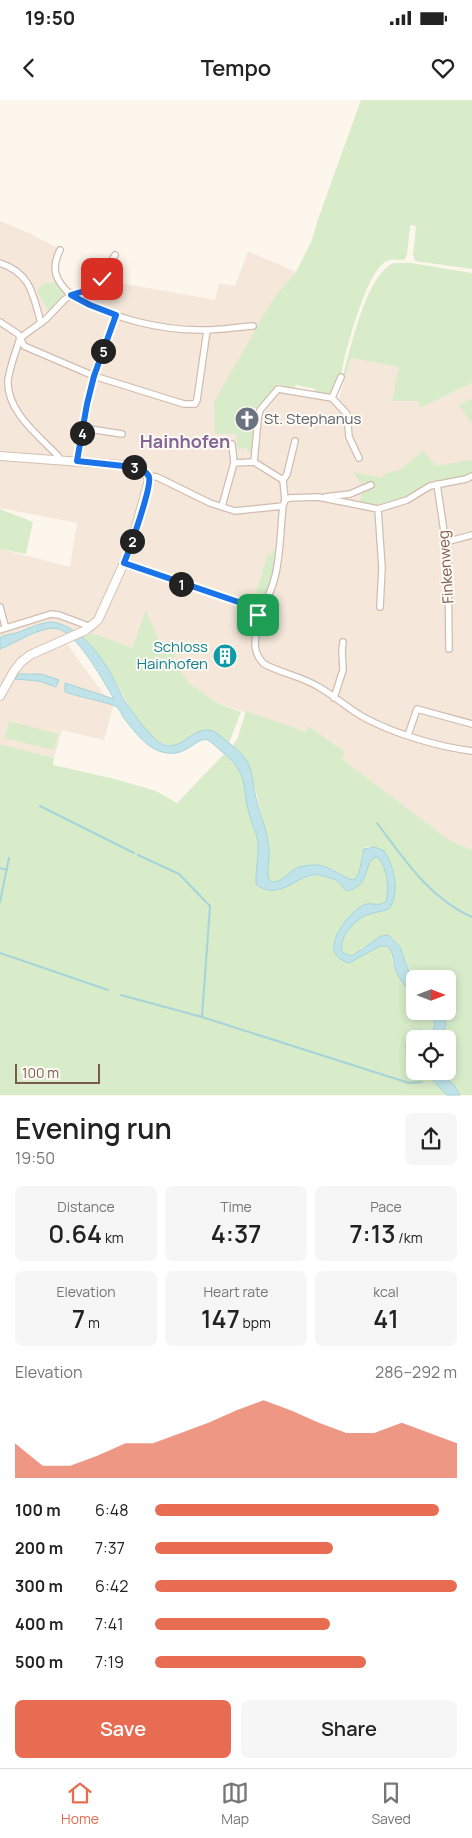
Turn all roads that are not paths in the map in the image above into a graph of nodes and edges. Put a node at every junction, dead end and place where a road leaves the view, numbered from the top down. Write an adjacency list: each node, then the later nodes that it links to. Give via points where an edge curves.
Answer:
1 (60, 250): 4 (street, via 54,268 59,282)
2 (115, 255): 4 (street, via 102,279 91,289)
3 (0, 263): 7 (street, via 26,278)
4 (71, 295): 5 (street); 7 (street)
5 (116, 315): 9 (street, via 169,328); 11 (street)
6 (0, 322): 10 (street)
7 (41, 323): 10 (street)
8 (252, 326): 9 (street)
9 (207, 330): 11 (street, via 195,404 184,404)
10 (20, 338): 11 (street, via 24,346); 20 (street, via 8,377 10,395 24,420)
11 (94, 376): 14 (street)
12 (341, 377): 13 (street)
13 (332, 398): 19 (street, via 346,414 349,437); 22 (street, via 278,389 260,410)
14 (83, 428): 15 (street); 21 (street)
15 (122, 434)
16 (295, 441): 26 (street)
17 (232, 444): 23 (street)
18 (0, 456): 20 (street)
19 (359, 458)
20 (60, 460): 21 (street)
21 (77, 461): 24 (street, via 133,467)
22 (254, 462): 23 (street); 26 (street)
23 (234, 463): 31 (street)
24 (148, 476): 31 (street); 35 (street, via 146,494)
25 (472, 476): 27 (street)
26 (283, 480): 30 (street)
27 (437, 484): 32 (street, via 407,500); 34 (street, Finkenweg)
28 (371, 485): 29 (street, via 350,494)
29 (318, 497): 30 (street, via 289,498); 32 (street)
30 (284, 503): 31 (street, via 235,511); 38 (street, via 276,569 269,593)
31 (222, 506)
32 (378, 509): 37 (street, via 382,568)
33 (472, 535): 34 (street)
34 (446, 542): 43 (street, Finkenweg)
35 (124, 563): 38 (street, via 253,607); 40 (street, via 98,620)
36 (0, 607): 39 (street, via 3,622)
37 (380, 607)
38 (257, 612): 45 (street, via 254,648 259,659 270,667 319,687)
39 (8, 627): 40 (street, via 51,614); 41 (street)
40 (89, 629): 44 (street, via 30,655 14,671)
41 (0, 630)
42 (343, 642): 45 (street, via 343,670)
43 (448, 650)
44 (1, 695)
45 (334, 698): 47 (street, via 366,718)
46 (472, 724): 47 (street, via 417,709)
47 (408, 735): 48 (street)
48 (472, 751)

